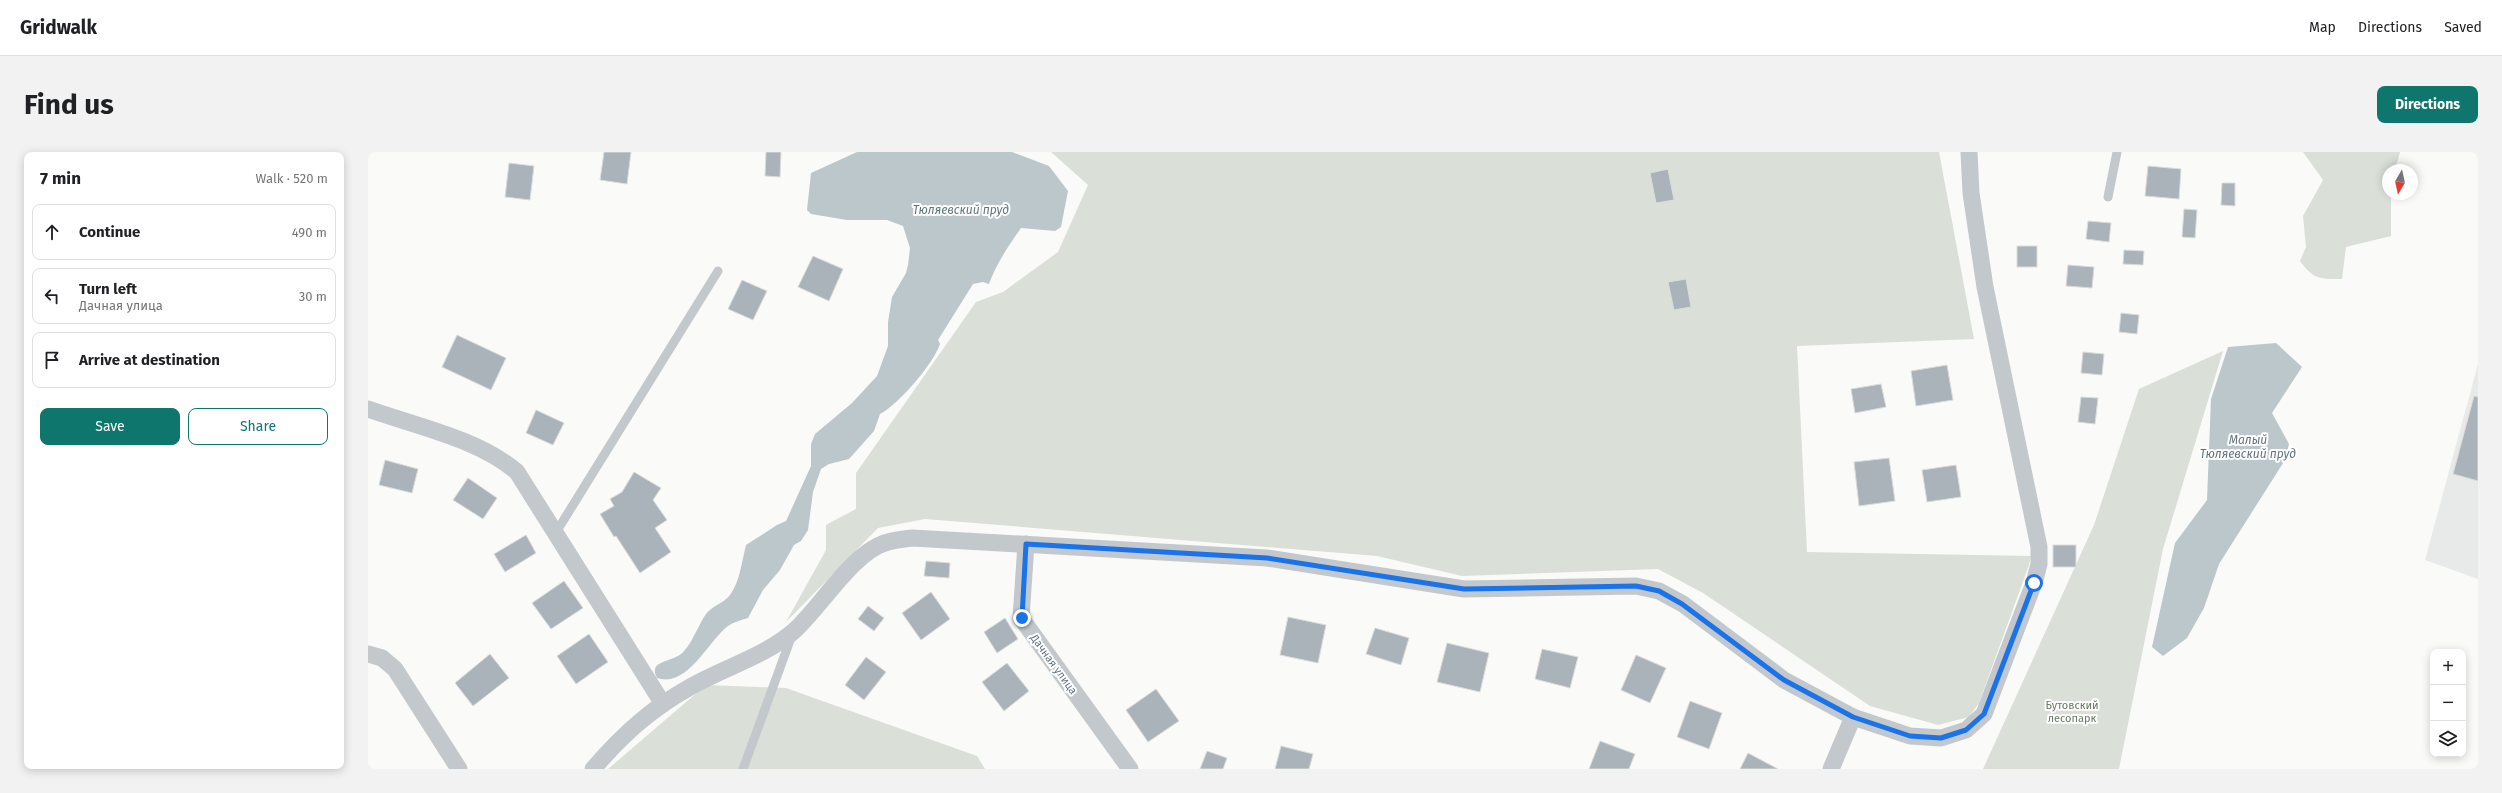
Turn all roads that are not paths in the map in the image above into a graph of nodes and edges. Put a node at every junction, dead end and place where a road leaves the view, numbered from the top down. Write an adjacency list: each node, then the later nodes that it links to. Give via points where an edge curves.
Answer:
1 (1969, 152): 11 (street, via 1971,193 1985,287 2039,547 2039,564 1984,714 1966,730 1941,738 1910,736)
2 (2117, 152): 3 (lane)
3 (2108, 197)
4 (718, 271): 6 (lane)
5 (368, 409): 6 (street, via 474,446 503,460 517,472)
6 (555, 534): 10 (street)
7 (1026, 544): 8 (street, via 912,538 887,542 867,552); 11 (street, via 1267,558 1464,589 1636,586 1659,591 1682,604 1784,680); 15 (street, Дачная улица, via 1022,618)
8 (794, 631): 10 (street, via 770,648 693,686); 14 (lane)
9 (368, 654): 12 (street, via 382,658 395,669)
10 (663, 704): 13 (street, via 634,724)
11 (1853, 717): 16 (street)
12 (459, 769)
13 (593, 769)
14 (743, 769)
15 (1130, 769)
16 (1831, 769)

